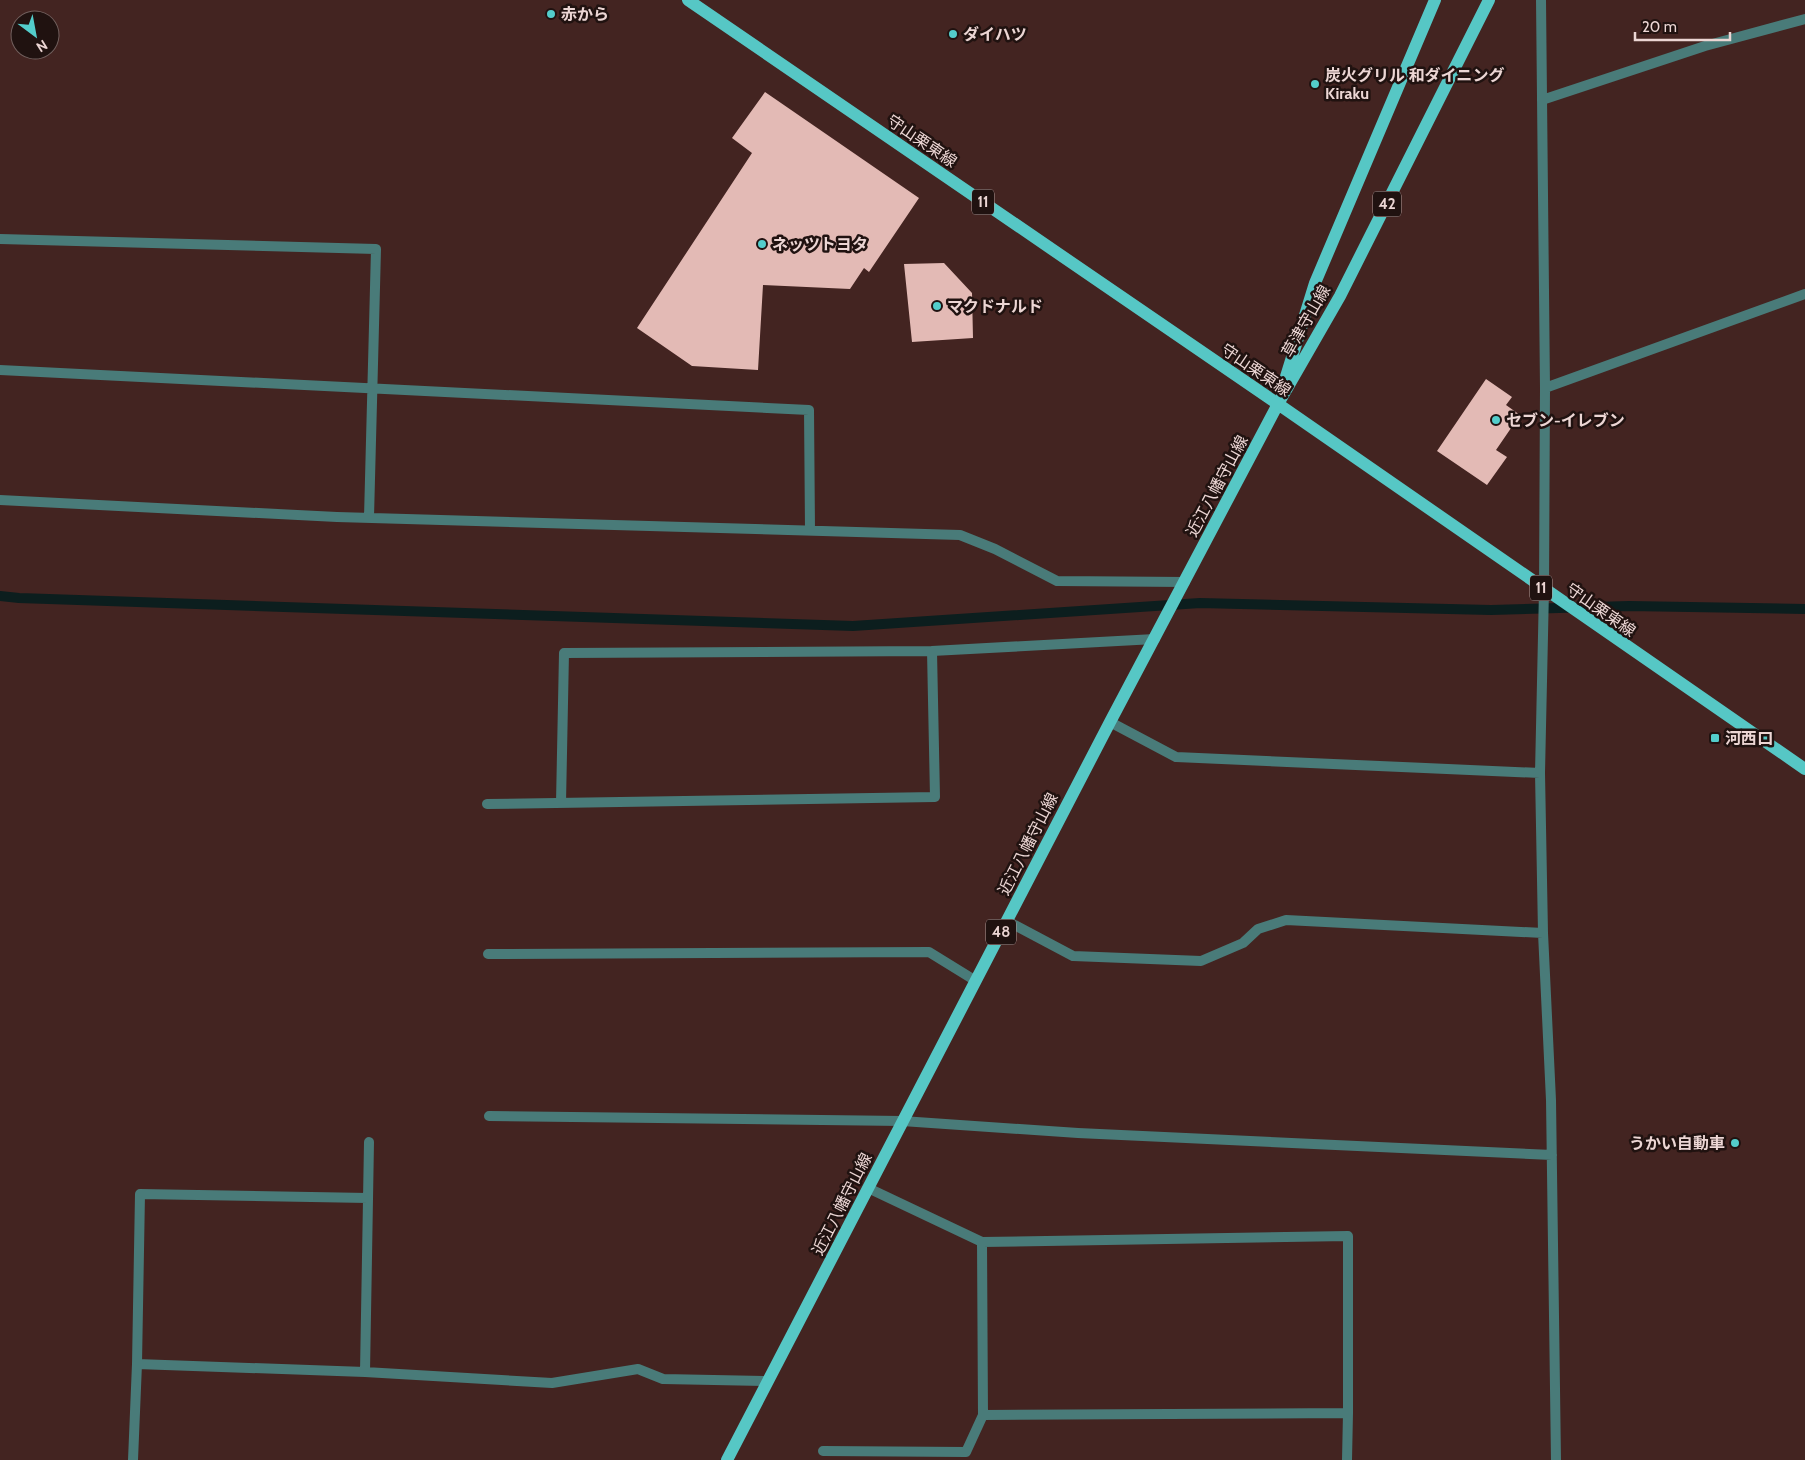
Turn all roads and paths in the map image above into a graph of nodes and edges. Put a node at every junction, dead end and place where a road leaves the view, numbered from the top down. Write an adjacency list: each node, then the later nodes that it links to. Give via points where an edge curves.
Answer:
1 (688, 0): 12 (main road, 守山栗東線 / 11)
2 (1435, 0): 12 (main road, 草津守山線 / 42, via 1315,283)
3 (1489, 0): 12 (main road, 草津守山線 / 42, via 1340,296)
4 (1542, 0): 6 (street)
5 (1805, 19): 6 (street, via 1705,46)
6 (1542, 100): 11 (street)
7 (0, 239): 10 (street, via 376,249)
8 (1805, 294): 11 (street)
9 (0, 370): 10 (street)
10 (372, 388): 14 (street); 15 (street, via 809,410)
11 (1545, 388): 17 (street)
12 (1278, 404): 16 (main road, 近江八幡守山線 / 48); 17 (main road, 守山栗東線 / 11)
13 (0, 500): 14 (street)
14 (369, 518): 15 (street)
15 (810, 530): 16 (street, via 960,535 1057,582)
16 (1185, 582): 18 (main road, 近江八幡守山線 / 48)
17 (1544, 590): 21 (main road, 守山栗東線 / 11); 22 (street)
18 (1155, 639): 19 (street); 20 (main road, 近江八幡守山線 / 48)
19 (932, 651): 23 (street, via 564,653); 23 (street, via 935,797)
20 (1110, 722): 22 (street, via 1176,757); 25 (main road, 近江八幡守山線 / 48)
21 (1805, 769)
22 (1540, 773): 26 (street)
23 (561, 803): 24 (street)
24 (487, 804)
25 (1007, 921): 26 (street, via 1074,956 1201,961 1243,943 1258,929 1286,920); 28 (main road, 近江八幡守山線 / 48)
26 (1543, 933): 32 (street)
27 (488, 954): 28 (street, via 928,952)
28 (976, 981): 30 (main road, 近江八幡守山線 / 48)
29 (489, 1116): 30 (street)
30 (902, 1121): 32 (street, via 1078,1133); 33 (main road, 近江八幡守山線 / 48)
31 (369, 1142): 34 (street)
32 (1552, 1155): 45 (street)
33 (868, 1188): 35 (street); 38 (main road, 近江八幡守山線 / 48)
34 (368, 1198): 36 (street, via 140,1194); 37 (street)
35 (982, 1242): 39 (street, via 1348,1236); 40 (street)
36 (137, 1364): 37 (street); 42 (street)
37 (365, 1372): 38 (street, via 552,1382 638,1369 663,1379)
38 (768, 1381): 43 (main road, 近江八幡守山線 / 48)
39 (1348, 1413): 40 (street); 44 (street)
40 (983, 1415): 41 (street, via 966,1452)
41 (823, 1451)
42 (133, 1460)
43 (727, 1460)
44 (1347, 1460)
45 (1556, 1460)

